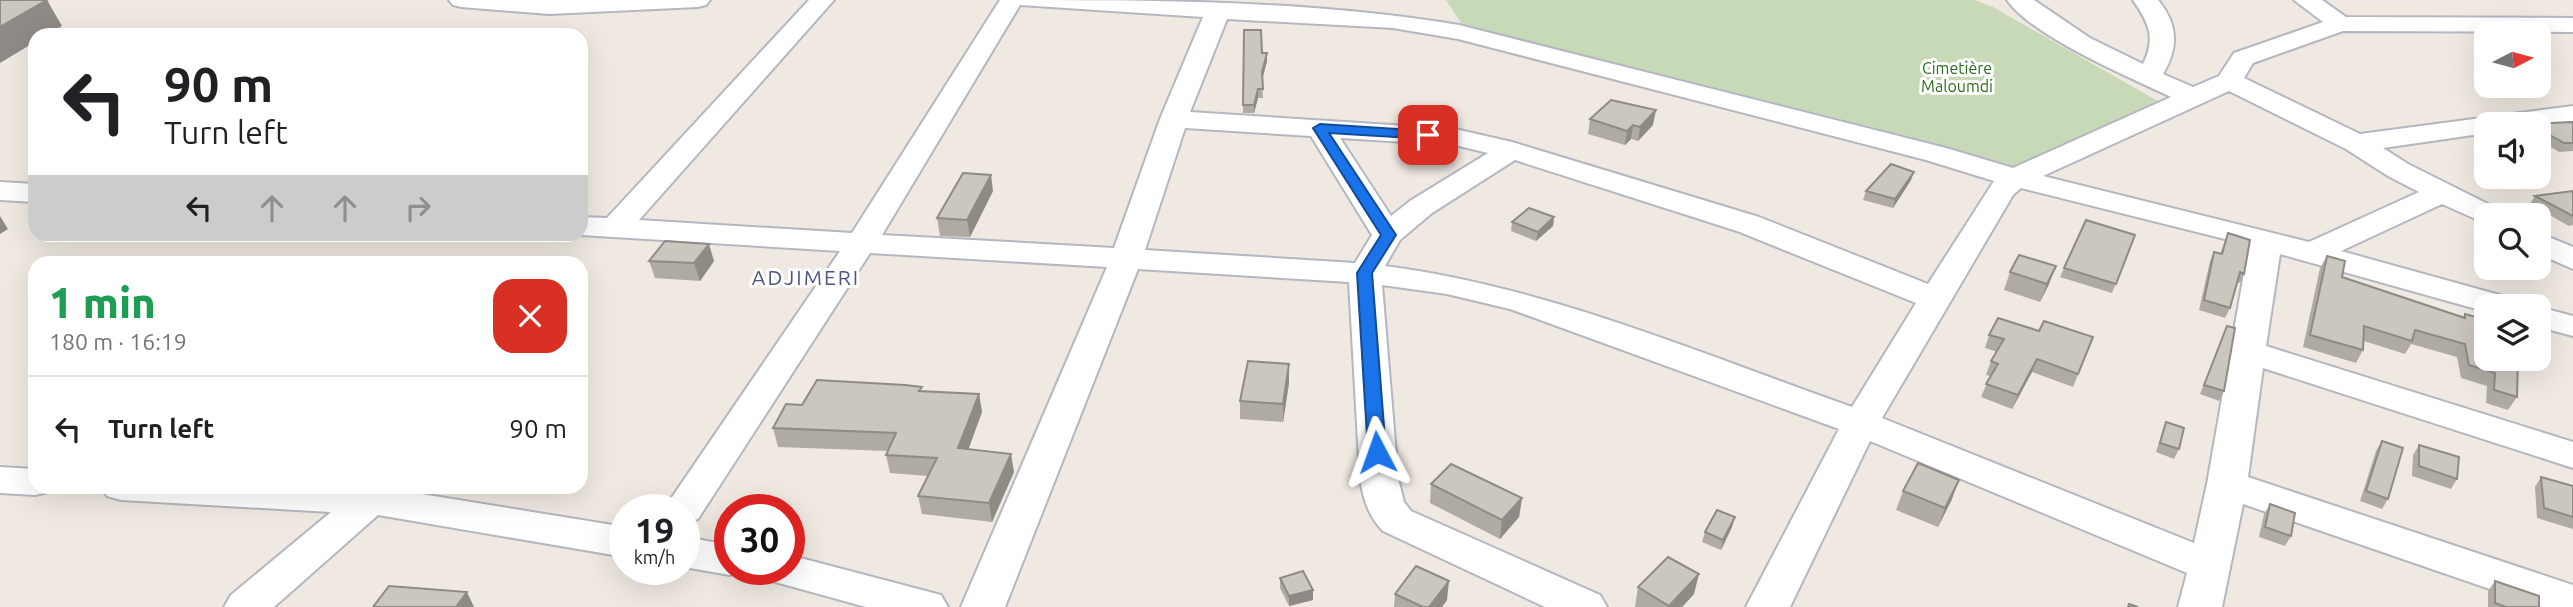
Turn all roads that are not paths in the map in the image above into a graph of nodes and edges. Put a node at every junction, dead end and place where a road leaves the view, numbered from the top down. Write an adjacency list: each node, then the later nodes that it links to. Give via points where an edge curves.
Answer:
1 (461, 0): 2 (street, via 554,7)
2 (698, 0)
3 (822, 0): 29 (street)
4 (1012, 0): 32 (street)
5 (1027, 0): 10 (street)
6 (2000, 0): 9 (street)
7 (2145, 0): 13 (street, via 2158,13 2164,33 2161,58)
8 (2306, 0): 11 (street)
9 (2025, 5): 13 (street, via 2081,44)
10 (1214, 6): 18 (street); 23 (street, via 1393,21 1459,32)
11 (2341, 24): 12 (street); 14 (street, via 2243,58)
12 (2570, 27)
13 (2149, 76): 15 (street)
14 (2229, 81): 15 (street); 21 (street)
15 (2194, 98): 23 (street)
16 (2573, 114): 17 (street)
17 (2551, 117)
18 (1174, 119): 20 (street); 34 (street)
19 (2474, 127): 21 (street)
20 (1320, 128): 22 (street, via 1455,137); 30 (street)
21 (2356, 143): 26 (street)
22 (1512, 150): 30 (street, via 1421,206); 37 (street, via 1748,224)
23 (2015, 178): 31 (street); 37 (street, via 2001,190)
24 (0, 191): 25 (street)
25 (28, 193)
26 (2442, 193): 27 (street); 33 (street)
27 (2474, 209)
28 (588, 226): 29 (street)
29 (615, 228): 32 (street)
30 (1388, 235): 35 (street)
31 (2266, 240): 33 (street); 40 (street)
32 (861, 243): 34 (street); 47 (street)
33 (2312, 253): 36 (street)
34 (1126, 259): 35 (street); 55 (street)
35 (1365, 273): 41 (street, via 1447,284 1521,302); 56 (street, via 1379,478 1388,513 1413,530)
36 (2474, 298)
37 (1935, 299): 41 (street)
38 (2551, 320): 39 (street)
39 (2573, 326)
40 (2248, 352): 42 (street); 45 (street)
41 (1860, 423): 50 (street); 57 (street)
42 (2573, 455)
43 (0, 480): 44 (street)
44 (28, 482)
45 (2227, 484): 50 (street); 52 (street)
46 (263, 494): 48 (street)
47 (694, 494)
48 (370, 500): 49 (street); 53 (street)
49 (609, 539)
50 (2208, 565): 58 (street)
51 (805, 575): 54 (street)
52 (2572, 603)
53 (246, 607)
54 (926, 607)
55 (983, 607)
56 (1585, 607)
57 (1768, 607)
58 (2200, 607)

